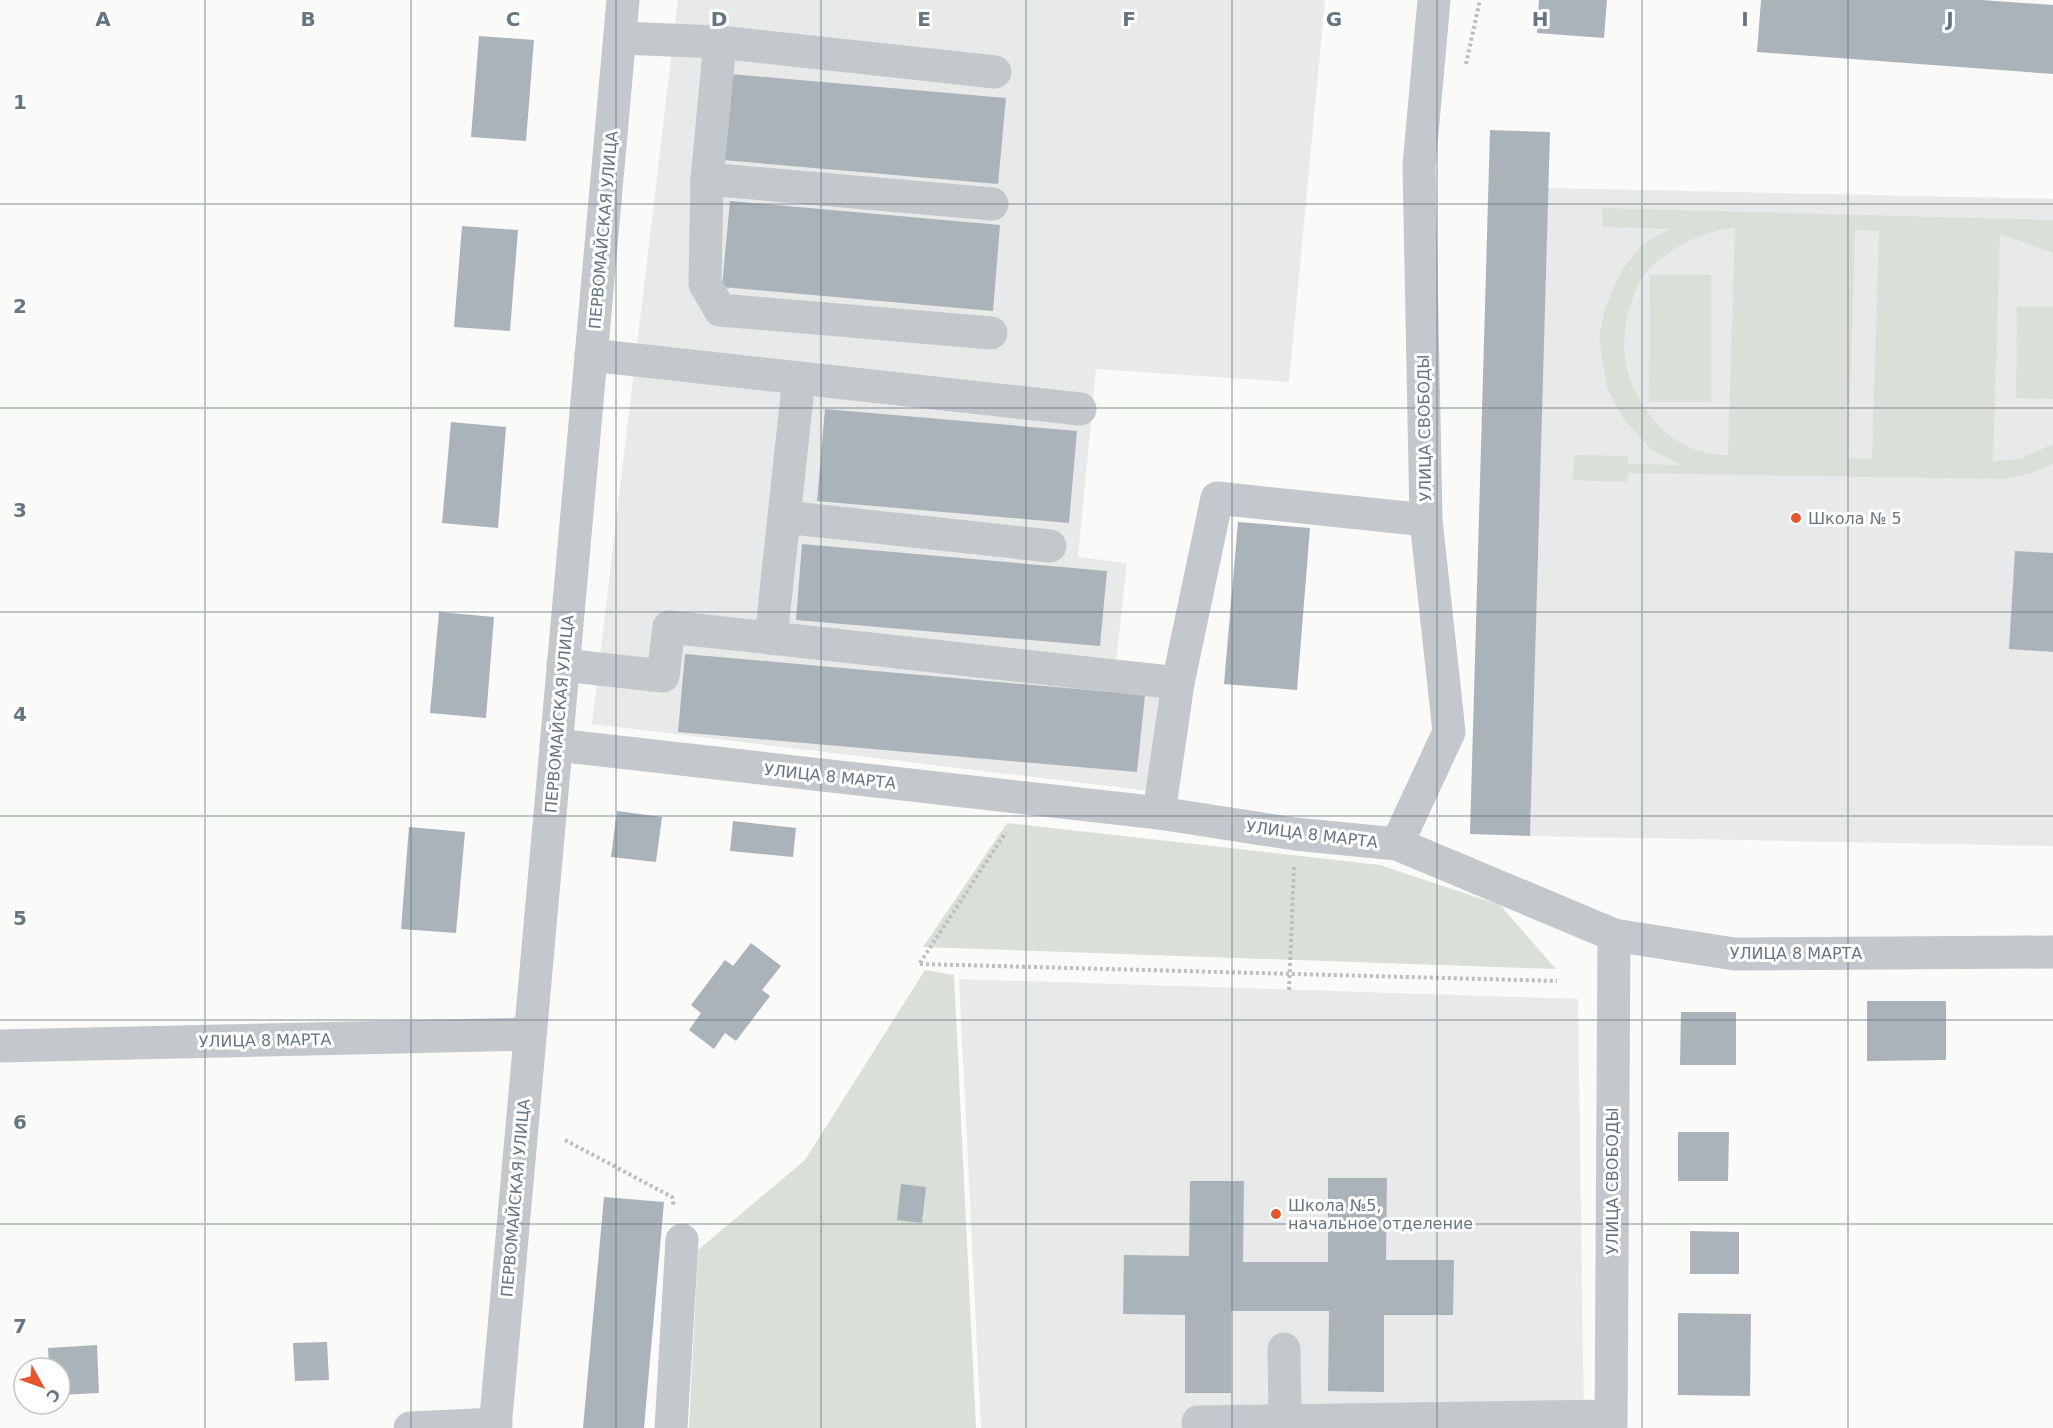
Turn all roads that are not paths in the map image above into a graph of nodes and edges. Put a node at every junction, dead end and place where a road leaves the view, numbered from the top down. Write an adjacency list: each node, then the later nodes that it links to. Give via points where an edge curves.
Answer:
1 (623, 0): 3 (street, ПЕРВОМАЙСКАЯ УЛИЦА)
2 (1434, 0): 13 (street, УЛИЦА СВОБОДЫ, via 1419,166)
3 (620, 38): 4 (street); 9 (street, ПЕРВОМАЙСКАЯ УЛИЦА)
4 (720, 42): 5 (street); 6 (street)
5 (995, 72)
6 (707, 179): 7 (street); 8 (street, via 705,284 720,310)
7 (992, 204)
8 (991, 333)
9 (591, 355): 10 (street); 16 (street, ПЕРВОМАЙСКАЯ УЛИЦА)
10 (799, 378): 11 (street); 12 (street)
11 (1080, 409)
12 (784, 517): 14 (street); 15 (street)
13 (1426, 520): 17 (street, via 1217,498); 20 (street, УЛИЦА СВОБОДЫ, via 1449,732)
14 (1050, 546)
15 (771, 638): 16 (street, via 669,627 663,676); 17 (street)
16 (563, 665): 18 (street, ПЕРВОМАЙСКАЯ УЛИЦА)
17 (1178, 683): 19 (street)
18 (556, 745): 19 (street, УЛИЦА 8 МАРТА); 23 (street, ПЕРВОМАЙСКАЯ УЛИЦА)
19 (1159, 813): 20 (street, УЛИЦА 8 МАРТА, via 1295,834)
20 (1397, 844): 21 (street, УЛИЦА 8 МАРТА)
21 (1614, 935): 22 (street, УЛИЦА 8 МАРТА, via 1734,954); 29 (street, УЛИЦА СВОБОДЫ)
22 (2053, 952)
23 (529, 1034): 24 (street, УЛИЦА 8 МАРТА); 30 (street, ПЕРВОМАЙСКАЯ УЛИЦА)
24 (0, 1046)
25 (682, 1240): 32 (street)
26 (1284, 1349): 27 (street)
27 (1285, 1420): 28 (street); 29 (street)
28 (1198, 1422)
29 (1611, 1422)
30 (496, 1426): 31 (street)
31 (410, 1428)
32 (671, 1428)

